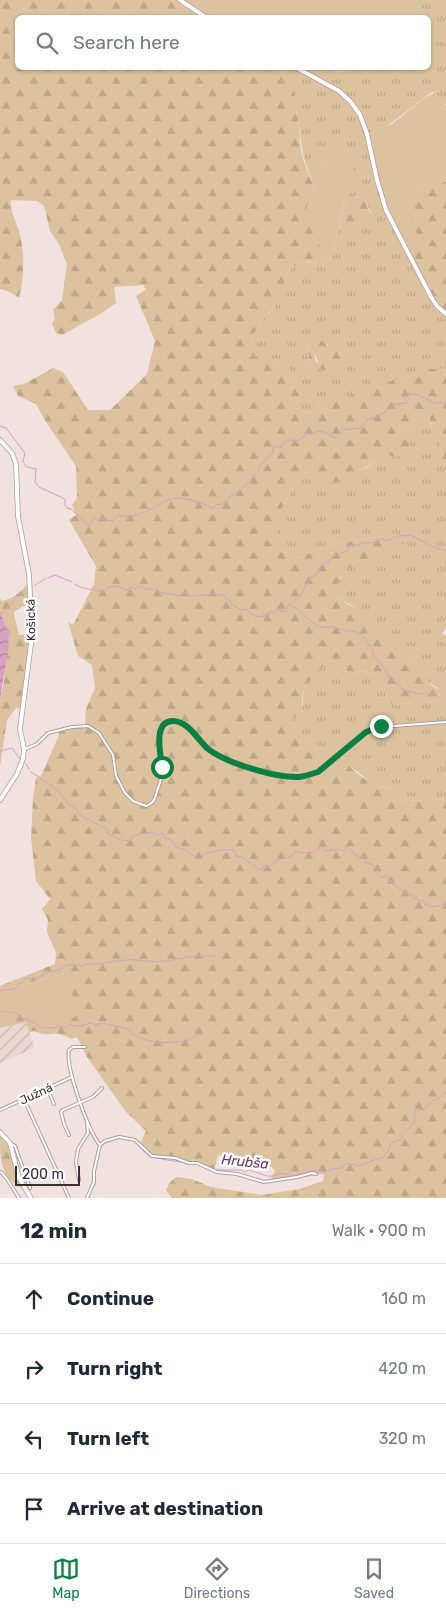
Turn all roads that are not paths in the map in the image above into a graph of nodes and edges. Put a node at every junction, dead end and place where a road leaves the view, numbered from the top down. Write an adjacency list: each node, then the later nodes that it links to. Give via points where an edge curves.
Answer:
1 (180, 0): 2 (street)
2 (202, 15)
3 (301, 70): 4 (street, via 343,94 360,115 368,134 386,210 431,297)
4 (446, 314)
5 (0, 440): 7 (street, Košická, via 12,453 16,464 19,519 30,589 31,648 20,728)
6 (446, 722): 7 (street, via 372,729 318,772 292,777 235,763 210,750 183,724 166,722 159,734 160,783 154,801 146,806 133,801 125,793 116,776 113,755 99,732 88,726 48,732 37,744)
7 (24, 749): 8 (street, Košická, via 23,760)
8 (0, 800)
9 (85, 1047): 10 (street, via 69,1050)
10 (72, 1077): 11 (street, Južná); 14 (street)
11 (47, 1088): 13 (street, Južná); 15 (street)
12 (102, 1088): 14 (street)
13 (24, 1099): 16 (street, Južná); 28 (street)
14 (80, 1102): 17 (street); 19 (street, via 61,1112)
15 (54, 1104)
16 (0, 1110)
17 (86, 1119): 21 (street); 24 (street, via 88,1133 78,1146 76,1162)
18 (0, 1132): 20 (street)
19 (70, 1135)
20 (10, 1143): 25 (street, via 15,1146); 27 (street, via 19,1178)
21 (100, 1145): 23 (street, via 114,1138 126,1137 136,1140 152,1156 197,1163 217,1172 268,1182); 29 (street, via 94,1182)
22 (0, 1172): 26 (street)
23 (316, 1174)
24 (79, 1180)
25 (30, 1188)
26 (19, 1198)
27 (31, 1198)
28 (69, 1198)
29 (87, 1198)

